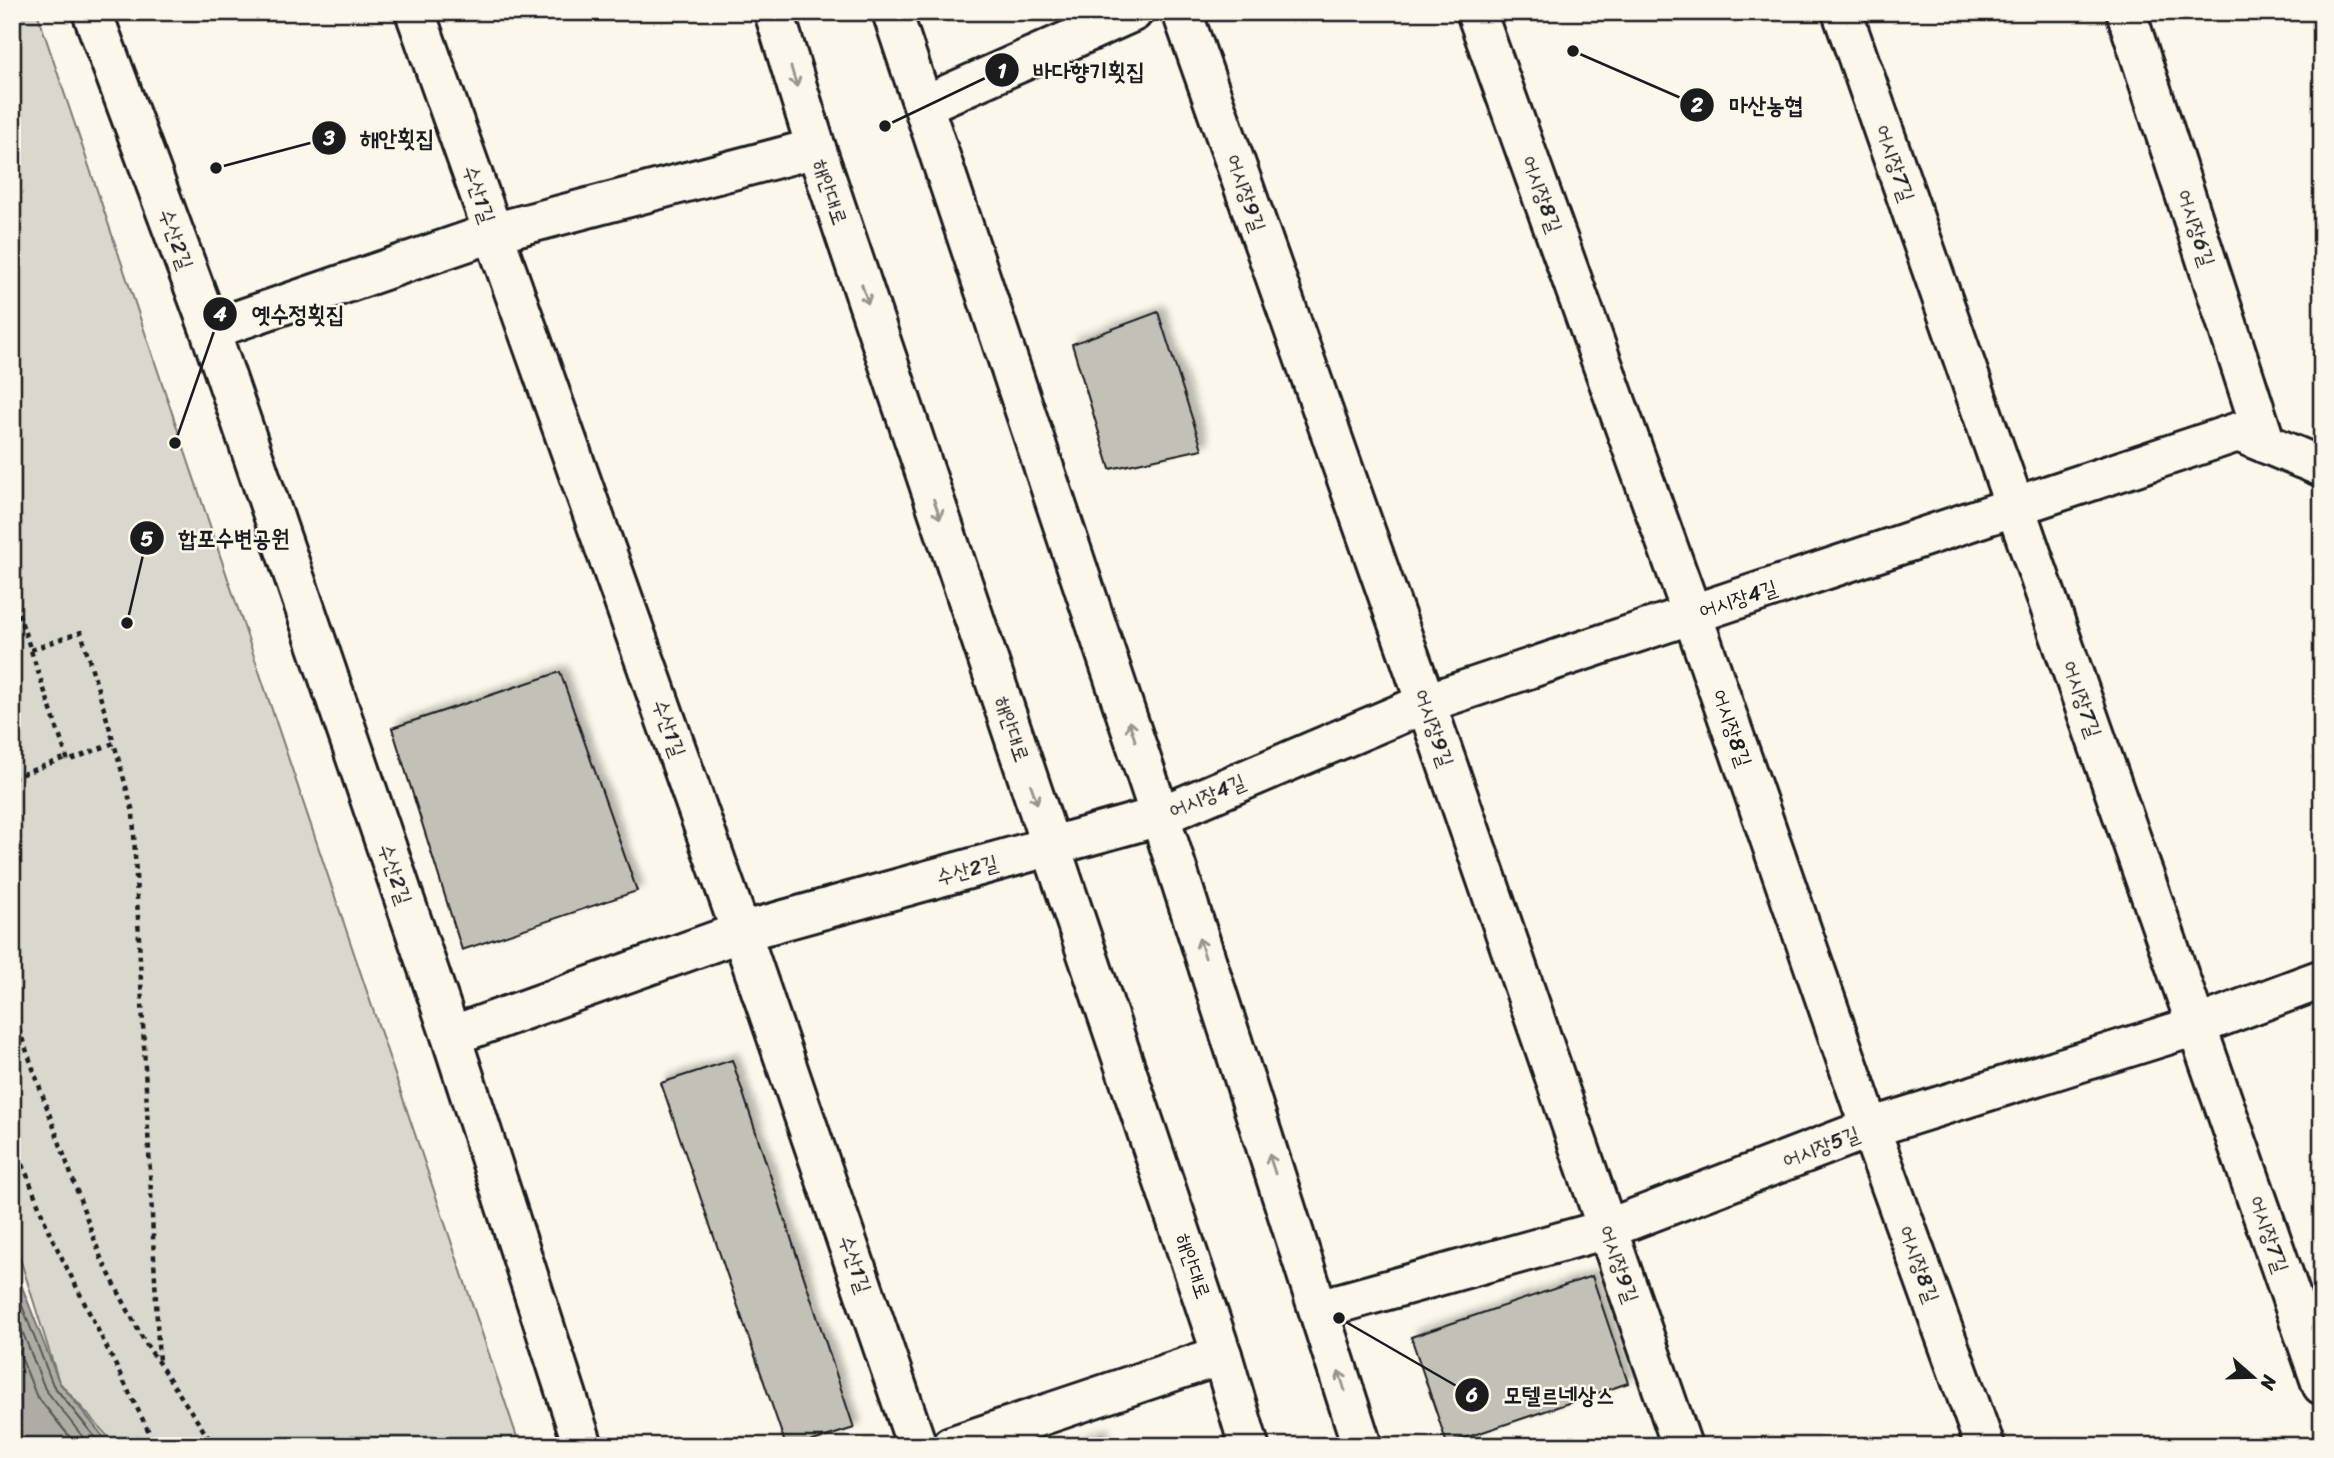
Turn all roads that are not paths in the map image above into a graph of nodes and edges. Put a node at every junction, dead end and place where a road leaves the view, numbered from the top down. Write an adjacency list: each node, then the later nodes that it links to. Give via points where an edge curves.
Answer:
1 (92, 12): 13 (street, 수산2길)
2 (415, 12): 12 (street, 수산1길)
3 (774, 12): 11 (street, 해안대로, one-way to 11)
4 (892, 12): 10 (street)
5 (1133, 12): 10 (street)
6 (1182, 12): 18 (street, 어시장9길)
7 (1476, 12): 17 (street, 어시장8길)
8 (1842, 12): 16 (street, 어시장7길)
9 (2126, 12): 14 (street, 어시장6길)
10 (924, 105): 19 (street, one-way to 10)
11 (816, 148): 12 (street); 20 (street, 해안대로, one-way to 20)
12 (492, 233): 13 (street); 21 (street, 수산1길)
13 (209, 330): 24 (street, 수산2길)
14 (2266, 444): 15 (street, 어시장4길); 16 (street, 어시장4길, via 2238,432)
15 (2322, 467)
16 (2015, 506): 17 (street, 어시장4길); 23 (street, 어시장7길)
17 (1692, 614): 18 (street, 어시장4길); 25 (street, 어시장8길)
18 (1426, 703): 19 (street, 어시장4길); 26 (street, 어시장9길)
19 (1160, 816): 20 (street, 수산2길); 27 (street, one-way to 19)
20 (1051, 846): 21 (street, 수산2길); 28 (street, 해안대로)
21 (741, 932): 24 (street, 수산2길); 31 (street, 수산1길)
22 (2322, 979): 23 (street, 어시장5길)
23 (2196, 1026): 25 (street, 어시장5길); 29 (street, 어시장7길)
24 (451, 1036): 30 (street)
25 (1870, 1128): 26 (street, 어시장5길); 36 (street, 어시장8길)
26 (1606, 1229): 27 (street, 어시장5길); 35 (street, 어시장9길)
27 (1320, 1309): 34 (street, one-way to 27)
28 (1222, 1355): 32 (street); 33 (street, 해안대로)
29 (2322, 1385)
30 (583, 1446)
31 (917, 1446)
32 (951, 1446)
33 (1249, 1446)
34 (1362, 1446)
35 (1682, 1446)
36 (1985, 1446)

